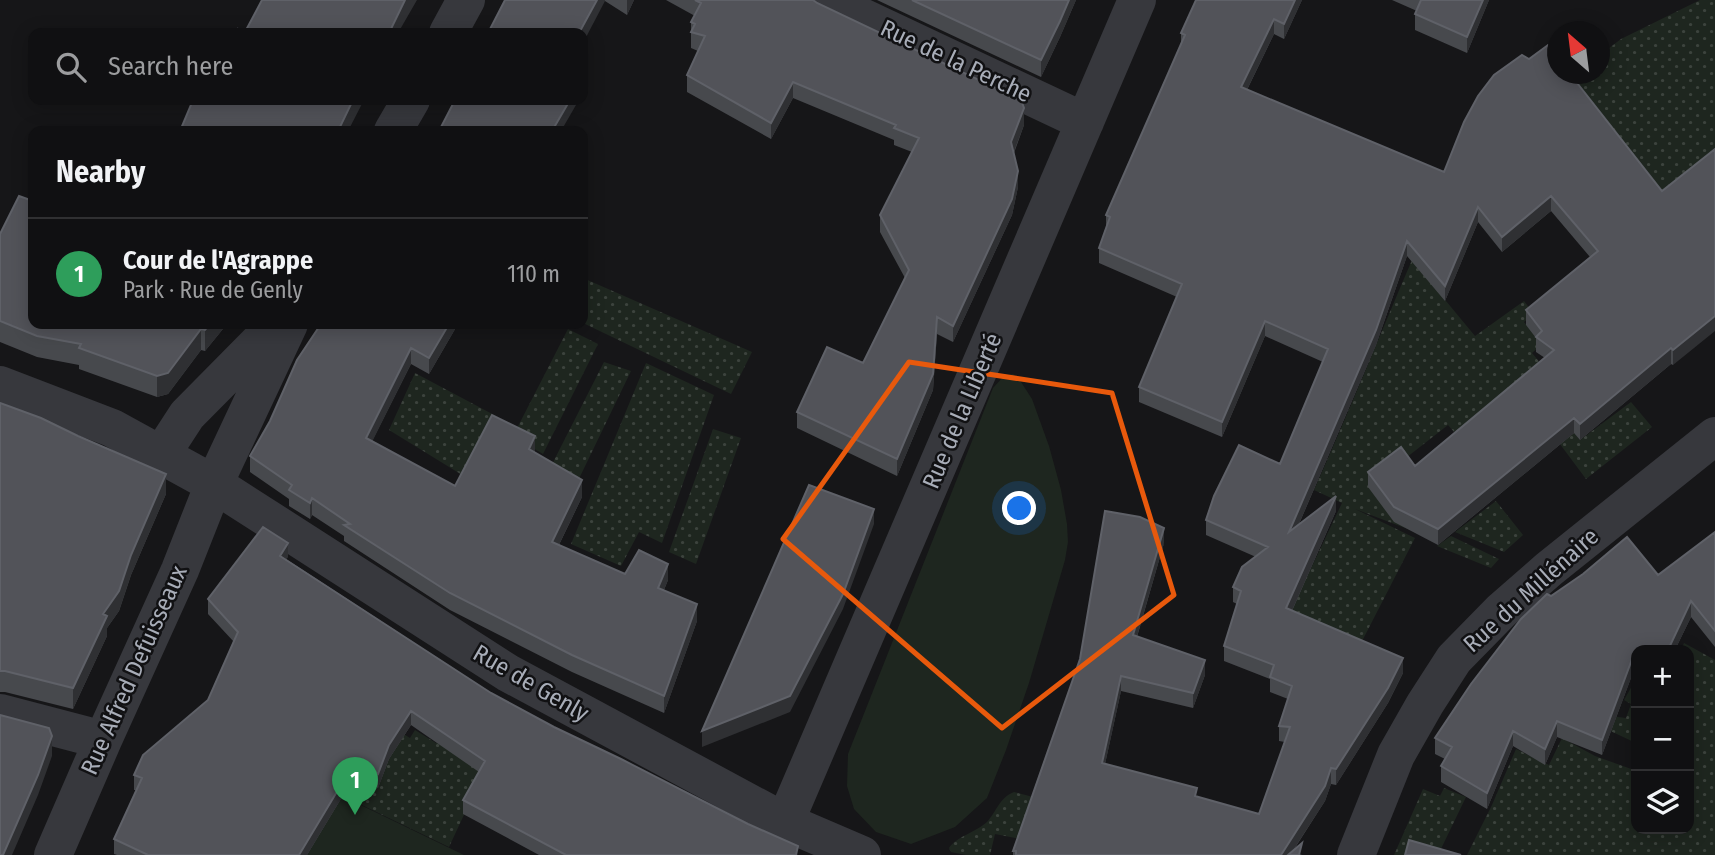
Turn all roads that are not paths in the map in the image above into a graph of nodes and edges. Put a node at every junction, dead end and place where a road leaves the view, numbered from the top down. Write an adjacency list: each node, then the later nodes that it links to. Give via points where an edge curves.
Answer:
1 (466, 0): 4 (street)
2 (826, 0): 6 (street, Rue de la Perche)
3 (1137, 0): 6 (street, Rue de la Liberté)
4 (451, 28)
5 (408, 105): 7 (street)
6 (1085, 122): 16 (street, Rue de la Liberté)
7 (396, 126)
8 (272, 329): 12 (street, via 187,415)
9 (287, 329): 13 (street, Rue Alfred Defuisseaux)
10 (0, 385): 12 (street, Rue de Genly, via 112,428)
11 (1715, 436): 19 (street, Rue du Millénaire, via 1549,569 1454,659 1396,755)
12 (161, 455): 13 (street, Rue de Genly)
13 (214, 484): 15 (street, Rue Alfred Defuisseaux); 16 (street, Rue de Genly, via 508,673)
14 (0, 713): 15 (street)
15 (103, 740): 17 (street, Rue Alfred Defuisseaux)
16 (785, 822): 18 (street, Rue de Genly)
17 (53, 855)
18 (862, 855)
19 (1356, 855)

